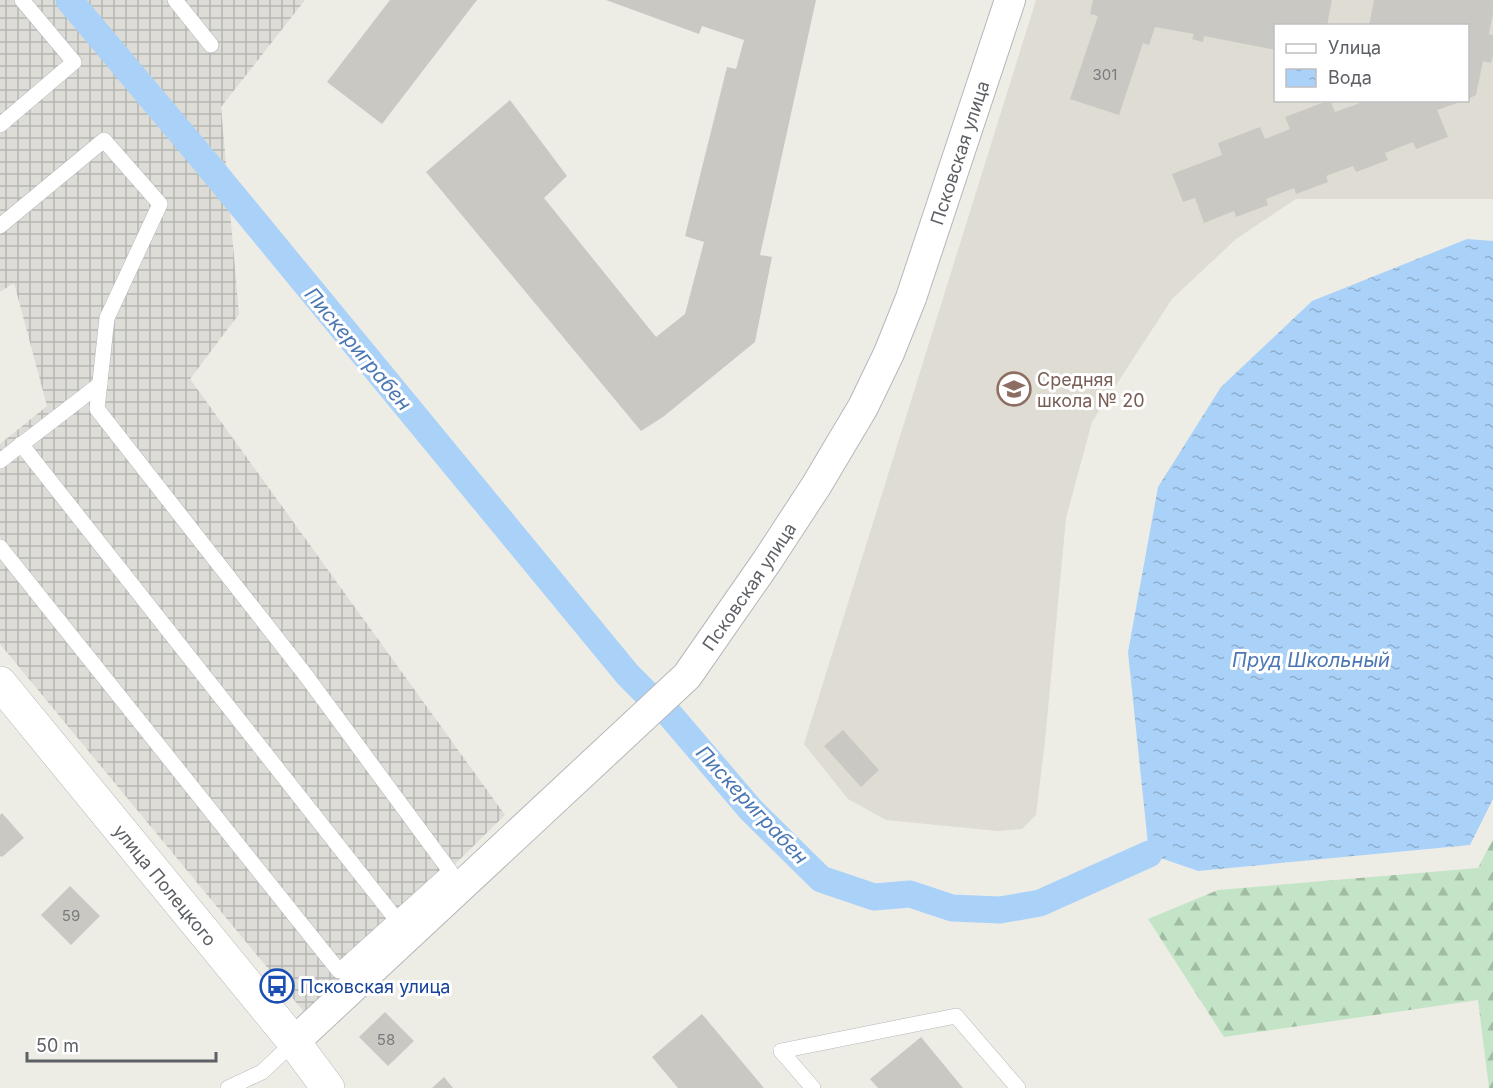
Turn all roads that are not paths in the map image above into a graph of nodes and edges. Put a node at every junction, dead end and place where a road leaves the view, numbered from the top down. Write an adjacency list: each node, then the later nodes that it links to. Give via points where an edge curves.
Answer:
1 (22, 0): 5 (lane, via 74,62)
2 (175, 0): 4 (lane)
3 (1010, 0): 13 (street, Псковская улица, via 889,353 863,407 747,591 687,676)
4 (211, 45)
5 (3, 117)
6 (0, 226): 7 (lane, via 104,140 160,204 107,318)
7 (100, 384): 8 (lane); 12 (lane, via 97,410 304,674 450,871)
8 (21, 444): 9 (lane); 12 (lane)
9 (0, 461)
10 (0, 547): 12 (lane, via 339,971)
11 (0, 683): 13 (street, улица Полецкого)
12 (396, 919)
13 (294, 1042): 14 (lane, via 262,1072); 15 (street, улица Полецкого)
14 (228, 1088)
15 (328, 1088)
16 (813, 1088): 17 (lane, via 781,1051 956,1016)
17 (1018, 1088)

